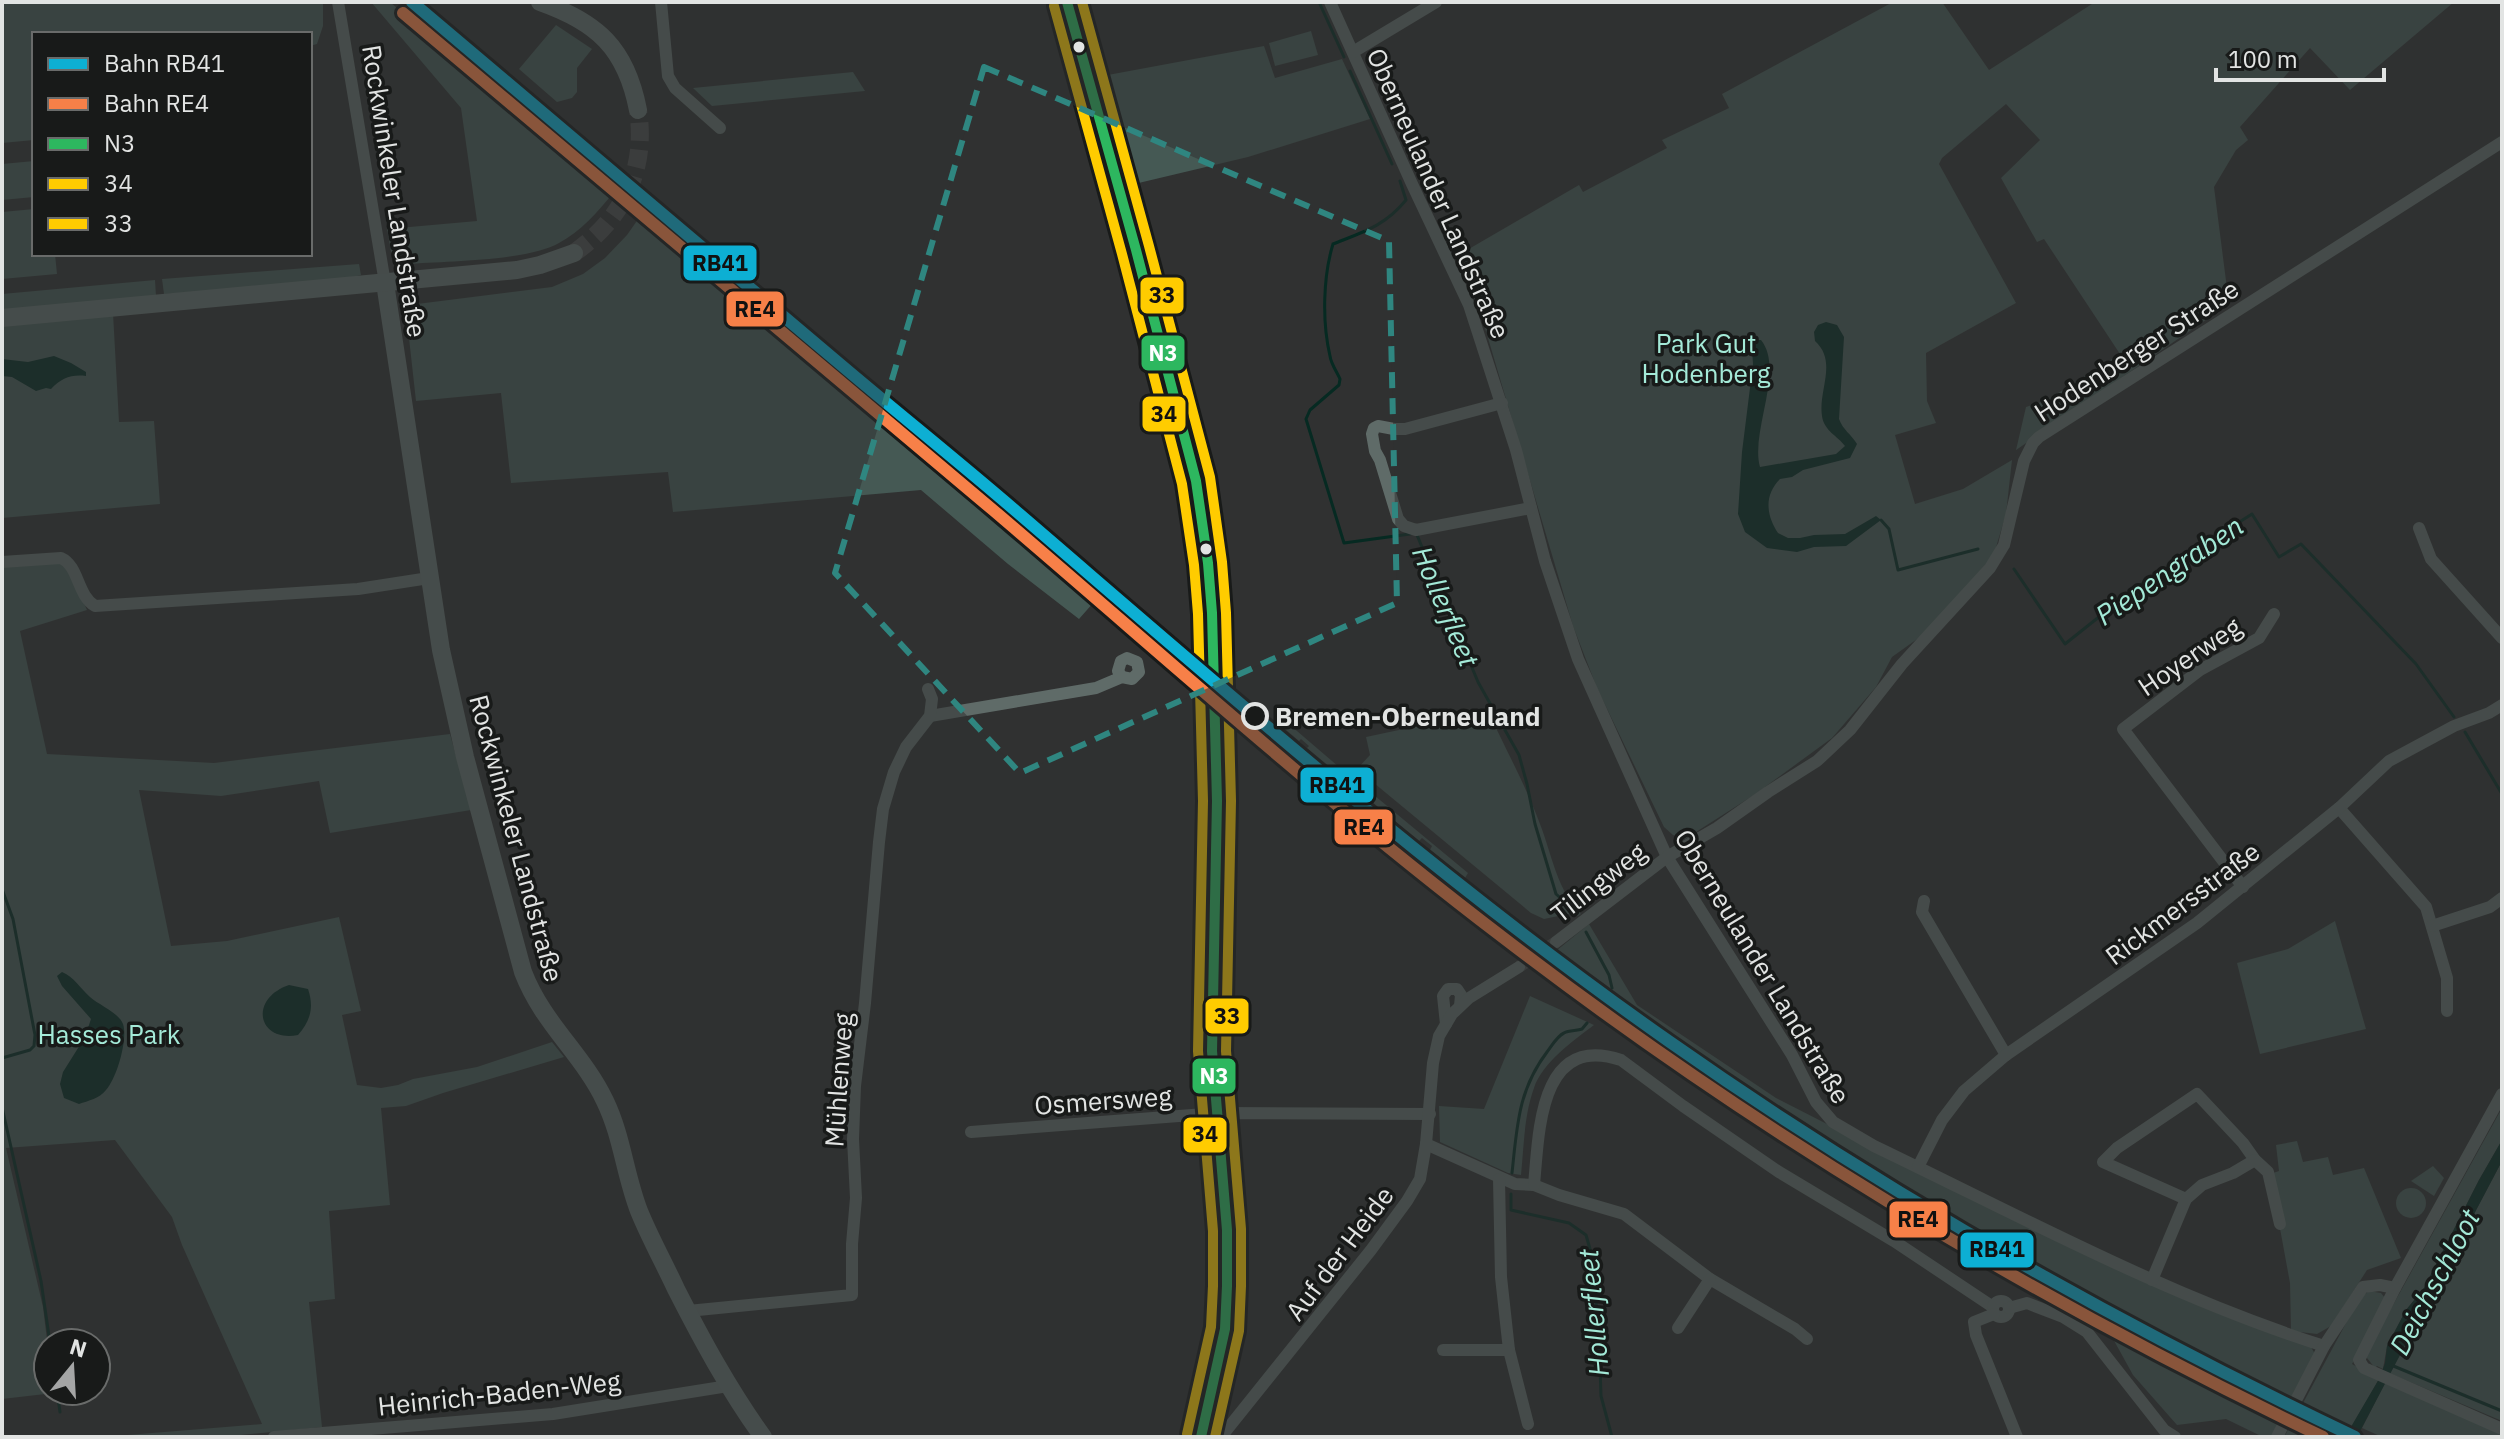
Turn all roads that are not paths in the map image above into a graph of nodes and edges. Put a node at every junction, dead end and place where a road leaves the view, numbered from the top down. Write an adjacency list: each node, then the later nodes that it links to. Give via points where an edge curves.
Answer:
1 (338, 2): 13 (street, Rockwinkeler Landstraße)
2 (540, 2): 7 (main road)
3 (661, 2): 10 (street, via 668,76)
4 (1067, 2): 22 (main road, via 1196,481)
5 (1330, 2): 8 (street, Oberneulander Landstraße)
6 (1436, 2): 8 (street)
7 (569, 7): 9 (main road, via 615,51)
8 (1353, 52): 15 (street, Oberneulander Landstraße, via 1469,305)
9 (638, 110)
10 (720, 128)
11 (2502, 142): 29 (street, Hodenberger Straße, via 2039,437 2024,461 2004,545 1990,568 1850,730 1817,761)
12 (574, 253): 13 (main road, via 526,269)
13 (385, 283): 14 (main road); 19 (main road, Rockwinkeler Landstraße)
14 (2, 318)
15 (1502, 403): 16 (street, Oberneulander Landstraße); 16 (street, via 1405,429 1378,426 1372,434 1375,451 1404,526 1416,530)
16 (1531, 508): 29 (street, Oberneulander Landstraße, via 1578,659)
17 (2419, 528): 21 (street, via 2431,559)
18 (2, 562): 19 (street, via 68,561 87,601 95,606 358,589)
19 (429, 578): 54 (main road, Rockwinkeler Landstraße, via 462,745 523,972 544,1015 607,1105 640,1212)
20 (2274, 614): 30 (street, Hoyerweg, via 2259,638 2200,670 2123,729)
21 (2502, 638)
22 (1213, 655)
23 (1122, 677): 26 (street, via 1096,688)
24 (928, 689): 26 (street)
25 (2502, 705): 28 (street, Rickmersstraße, via 2389,761)
26 (930, 716): 54 (street, Mühlenweg, via 906,747 883,809 855,1086 852,1295)
27 (1215, 720): 41 (main road, via 1212,1051)
28 (2339, 808): 30 (street, Rickmersstraße); 33 (street, via 2426,907)
29 (1667, 857): 34 (street, Tilingweg); 46 (street, Oberneulander Landstraße, via 1825,1114)
30 (2243, 887): 39 (street, Rickmersstraße)
31 (2502, 898): 33 (street)
32 (1924, 901): 39 (street, via 1922,912)
33 (2432, 926): 37 (street, via 2447,978)
34 (1556, 942)
35 (1519, 967): 36 (street, Auf der Heide)
36 (1460, 1006): 38 (street, Auf der Heide); 38 (street, Auf der Heide, via 1457,989 1448,989 1443,996)
37 (2447, 1011)
38 (1446, 1024): 42 (street, Auf der Heide, via 1433,1063)
39 (2006, 1055): 46 (street, Rickmersstraße, via 1964,1091)
40 (2502, 1094): 53 (street)
41 (1218, 1113): 42 (street, Osmersweg); 43 (street, Osmersweg); 66 (main road, via 1227,1230 1225,1329)
42 (1430, 1114): 44 (street, Auf der Heide)
43 (971, 1132)
44 (1426, 1144): 47 (street); 67 (street, Auf der Heide, via 1420,1179 1407,1201)
45 (2255, 1160): 49 (street, via 2202,1185); 49 (street, via 2197,1094 2103,1162); 50 (street, via 2268,1172)
46 (1918, 1167): 52 (street, Oberneulander Landstraße)
47 (1499, 1179): 48 (street); 60 (street)
48 (1534, 1185): 51 (street, via 1624,1214); 55 (street, via 1540,1122 1561,1070 1578,1059 1613,1057)
49 (2186, 1199): 52 (street)
50 (2280, 1224)
51 (1710, 1279): 56 (street); 57 (street)
52 (2152, 1280): 58 (street, Oberneulander Landstraße, via 2226,1313)
53 (2395, 1288): 58 (street, via 2363,1287); 63 (street, via 2359,1360 2364,1368)
54 (688, 1311): 61 (main road, Rockwinkeler Landstraße)
55 (1993, 1311): 68 (street, via 1974,1322 1976,1335); 69 (street, via 2001,1301 2009,1308 2027,1303 2087,1332)
56 (1678, 1328)
57 (1807, 1339)
58 (2324, 1346): 70 (street)
59 (1443, 1350): 60 (street)
60 (1509, 1350): 62 (street)
61 (728, 1386): 64 (street, Heinrich-Baden-Weg, via 553,1414); 65 (main road, Rockwinkeler Landstraße)
62 (1528, 1424)
63 (2502, 1429)
64 (274, 1437)
65 (763, 1437)
66 (1201, 1437)
67 (1221, 1437)
68 (2017, 1437)
69 (2175, 1437)
70 (2277, 1437)

